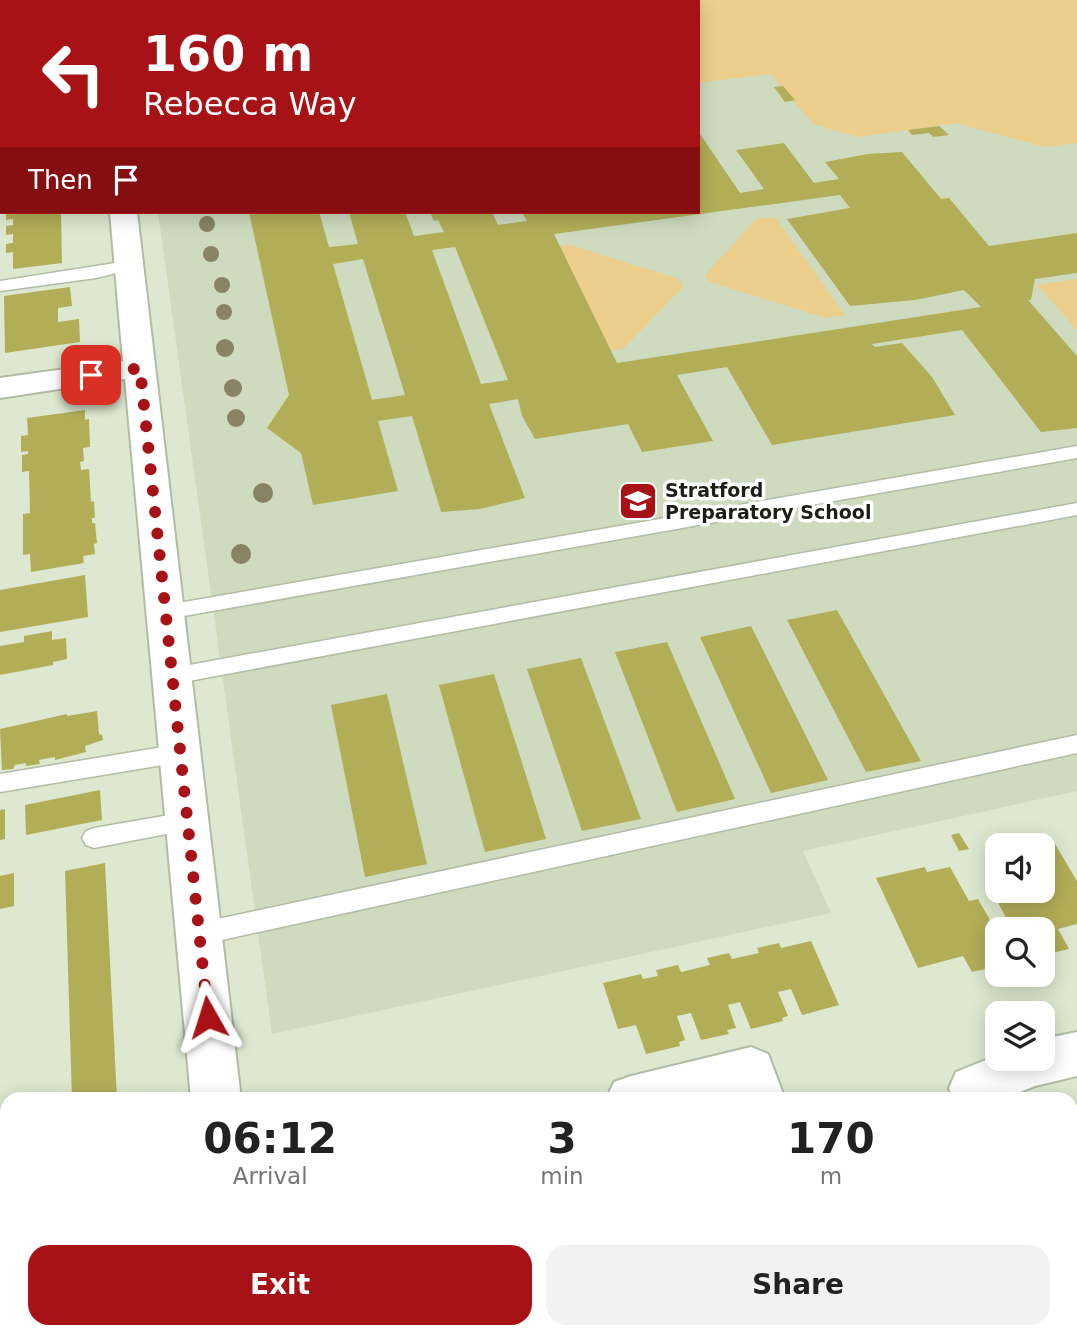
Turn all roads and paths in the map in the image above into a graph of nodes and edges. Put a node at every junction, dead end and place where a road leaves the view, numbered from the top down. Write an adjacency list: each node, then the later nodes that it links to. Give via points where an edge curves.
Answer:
1 (123, 214): 2 (street)
2 (128, 266): 3 (lane); 4 (street)
3 (0, 286)
4 (140, 368): 5 (street); 8 (street)
5 (0, 388)
6 (1077, 452): 8 (lane)
7 (1077, 509): 9 (lane)
8 (167, 612): 9 (street)
9 (173, 676): 11 (street)
10 (1077, 744): 15 (lane)
11 (181, 753): 12 (lane); 13 (street)
12 (0, 783)
13 (187, 821): 14 (lane); 15 (street)
14 (94, 838)
15 (199, 934): 18 (street)
16 (1077, 1054): 17 (street)
17 (973, 1088)
18 (215, 1092)
19 (660, 1092): 20 (street, via 751,1070)
20 (759, 1092)

